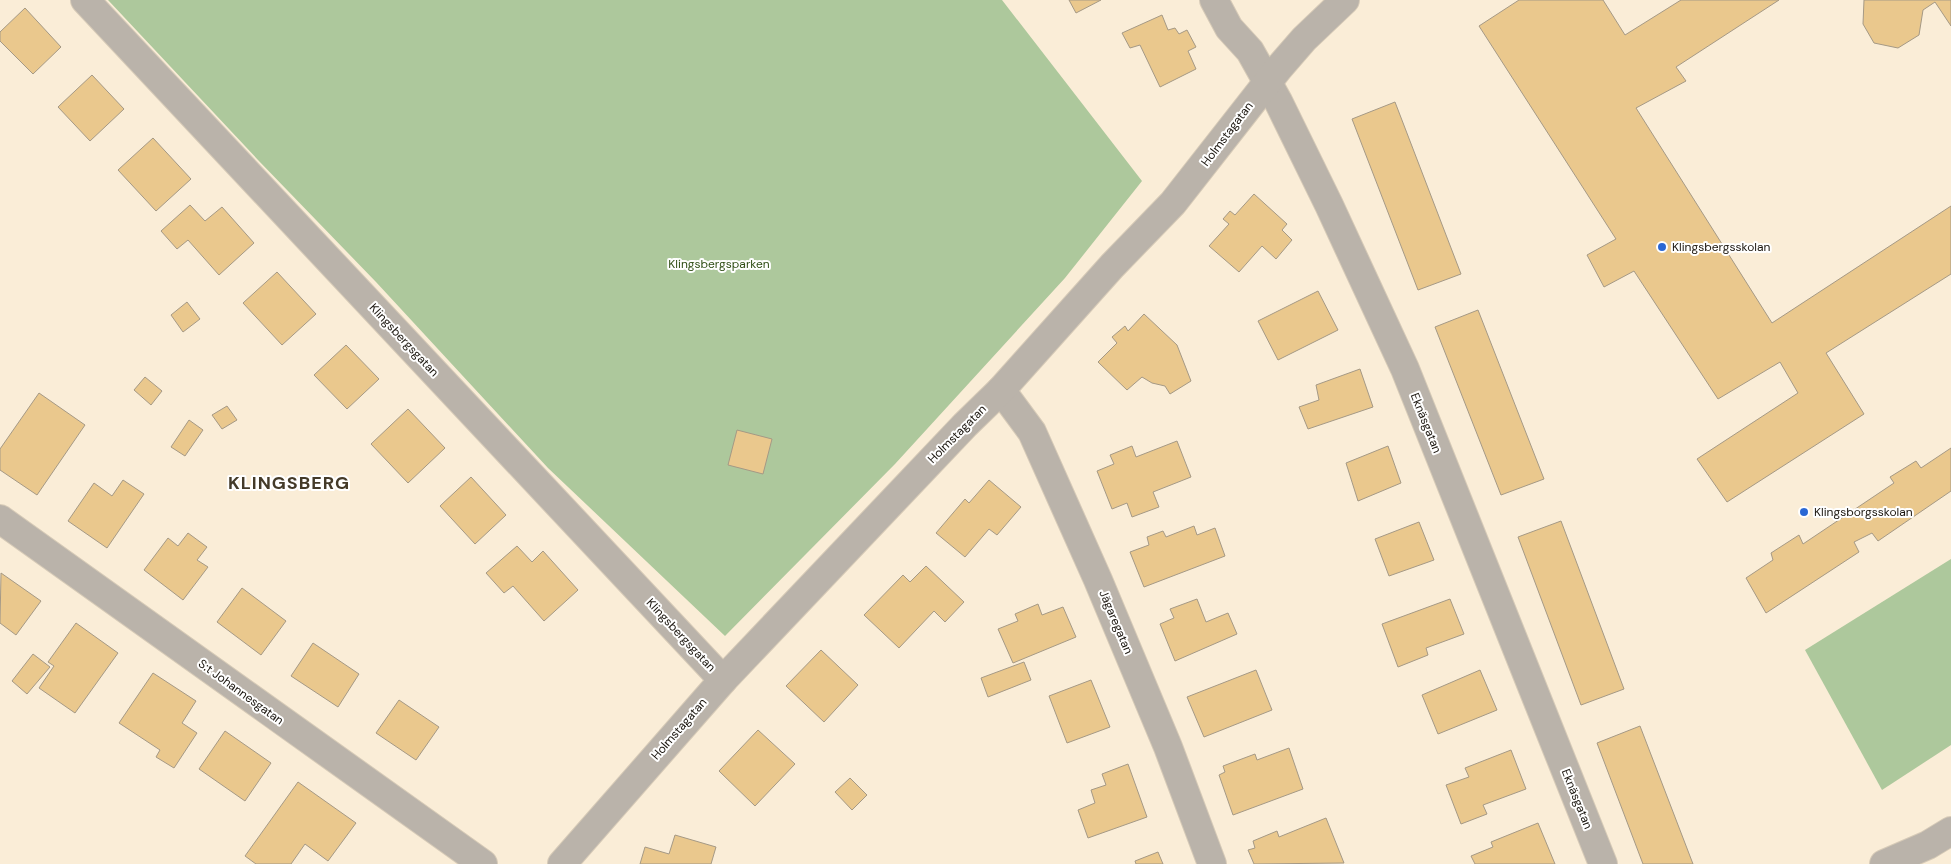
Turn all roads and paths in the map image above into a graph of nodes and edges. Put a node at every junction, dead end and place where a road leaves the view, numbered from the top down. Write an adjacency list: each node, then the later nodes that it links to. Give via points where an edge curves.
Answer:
1 (85, 0): 7 (street, Klingsbergsgatan)
2 (1214, 0): 4 (street, Eknäsgatan, via 1229,28 1250,51)
3 (1345, 0): 4 (street, Holmstagatan, via 1304,39)
4 (1268, 81): 5 (street, Holmstagatan, via 1173,204 1112,266); 12 (street, Eknäsgatan, via 1404,369)
5 (1001, 390): 7 (street, Holmstagatan); 11 (street, Jägaregatan, via 1032,432 1094,571 1168,746)
6 (0, 519): 9 (street, S:t Johannesgatan)
7 (723, 680): 10 (street, Holmstagatan)
8 (1951, 831): 13 (street, via 1928,846)
9 (483, 864)
10 (562, 864)
11 (1212, 864)
12 (1603, 864)
13 (1884, 864)

